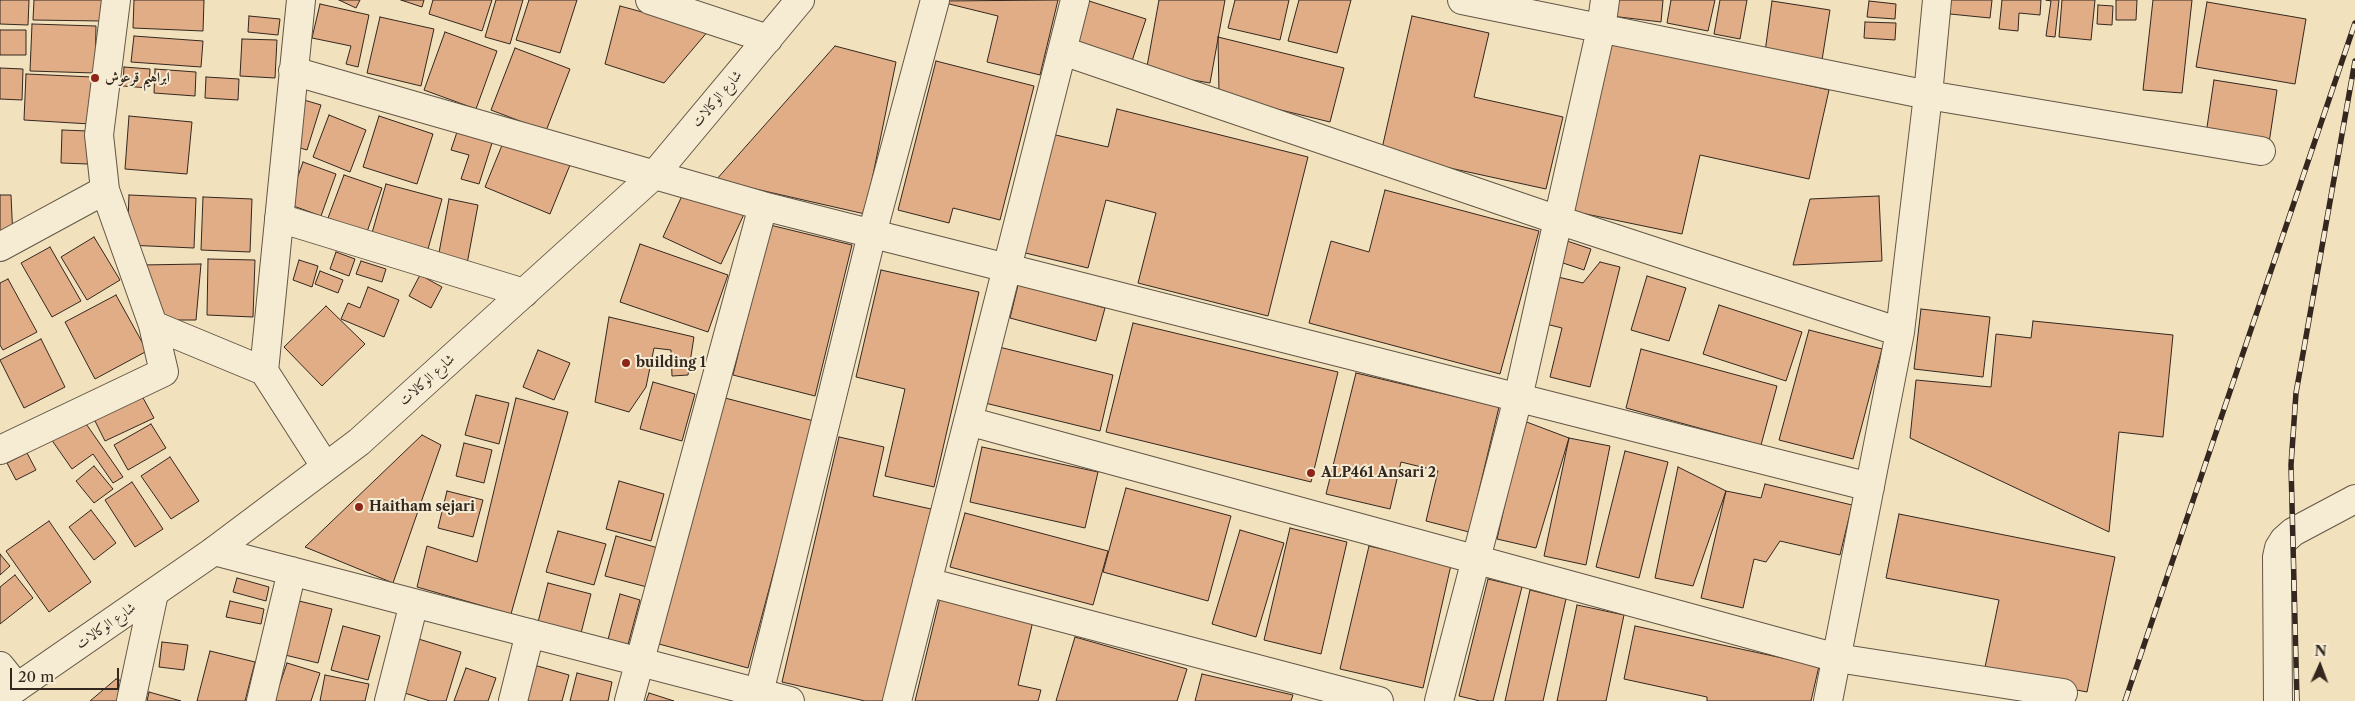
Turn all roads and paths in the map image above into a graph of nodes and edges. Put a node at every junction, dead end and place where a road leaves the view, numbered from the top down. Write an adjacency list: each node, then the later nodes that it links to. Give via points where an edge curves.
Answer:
1 (116, 0): 17 (street, via 99,135)
2 (301, 0): 13 (street)
3 (650, 0): 11 (street)
4 (800, 0): 11 (street, شارع الوكالات)
5 (935, 0): 21 (street)
6 (1076, 0): 12 (street)
7 (1462, 0): 10 (street)
8 (1605, 0): 10 (street)
9 (1937, 0): 14 (street)
10 (1601, 29): 14 (street); 20 (street)
11 (768, 39): 16 (street, شارع الوكالات)
12 (1063, 51): 20 (street); 23 (street)
13 (293, 71): 16 (street); 19 (street)
14 (1928, 95): 15 (street); 26 (street)
15 (2261, 151)
16 (654, 175): 18 (street); 24 (street, شارع الوكالات)
17 (105, 190): 22 (street); 25 (street)
18 (763, 206): 21 (street); 42 (street)
19 (279, 218): 24 (street); 27 (street)
20 (1558, 220): 26 (street); 28 (street)
21 (872, 234): 23 (street); 46 (street)
22 (0, 247)
23 (1007, 269): 28 (street); 29 (street)
24 (524, 293): 31 (street, شارع الوكالات, via 359,442)
25 (153, 325): 27 (street); 30 (street, via 164,372)
26 (1900, 332): 32 (street)
27 (264, 371): 31 (street)
28 (1518, 398): 32 (street); 35 (street)
29 (968, 421): 35 (street); 37 (street)
30 (0, 450)
31 (325, 466): 34 (street, شارع الوكالات)
32 (1870, 487): 41 (street)
33 (2355, 499): 57 (street, via 2293,532 2279,548)
34 (214, 551): 36 (street); 38 (street, شارع الوكالات)
35 (1476, 560): 41 (street); 55 (street)
36 (292, 571): 39 (street); 48 (street)
37 (927, 582): 53 (street); 54 (street)
38 (154, 593): 44 (street, شارع الوكالات); 47 (street)
39 (414, 603): 40 (street); 49 (street)
40 (530, 633): 42 (street); 50 (street)
41 (1837, 658): 45 (street); 56 (street)
42 (639, 662): 46 (street); 51 (street)
43 (0, 666): 44 (street)
44 (9, 693)
45 (2064, 693)
46 (758, 697): 52 (street)
47 (131, 701)
48 (261, 701)
49 (389, 701)
50 (513, 701)
51 (630, 701)
52 (790, 701)
53 (897, 701)
54 (1379, 701)
55 (1439, 701)
56 (1828, 701)
57 (2278, 701)

